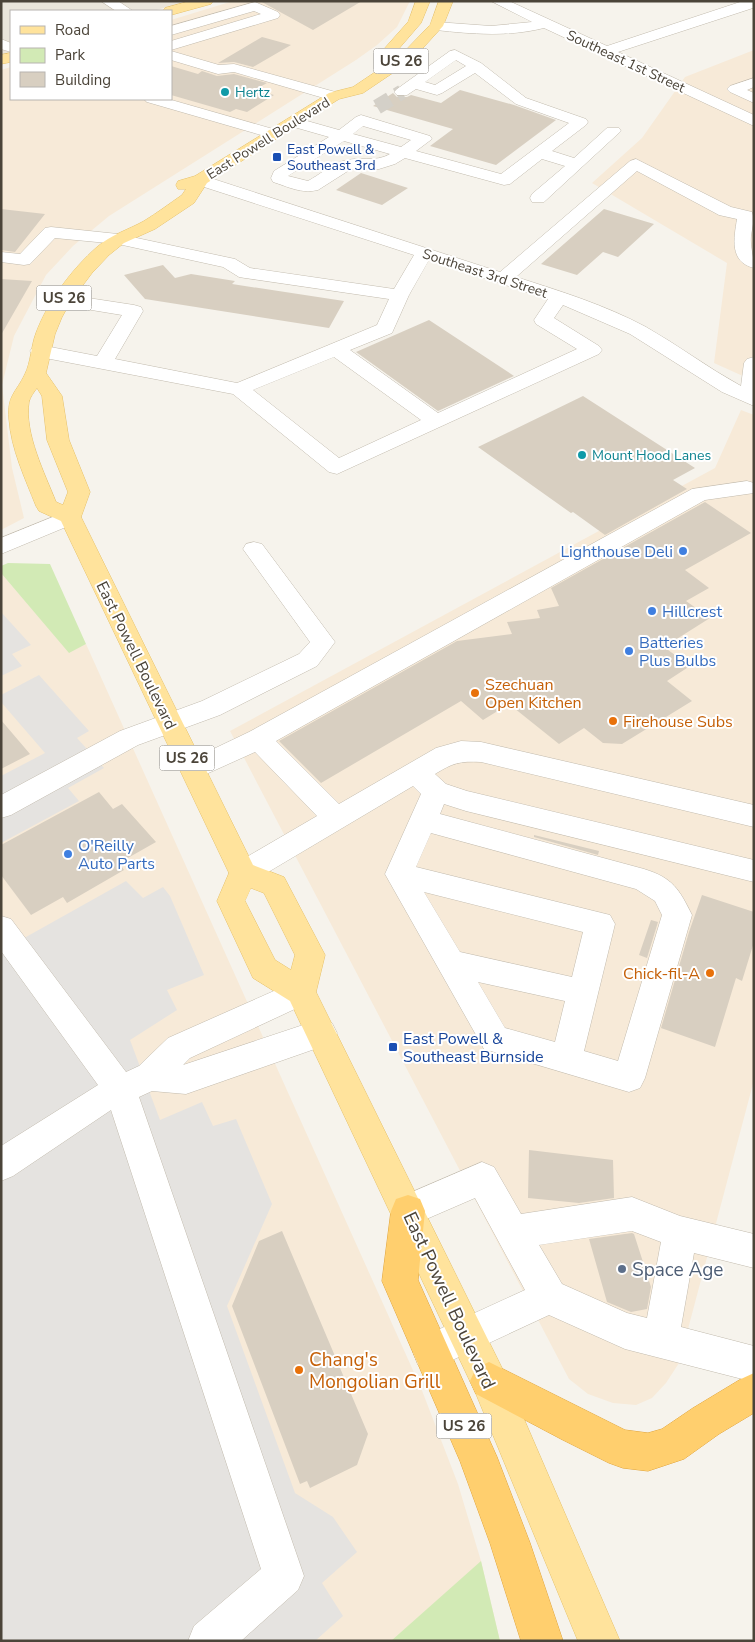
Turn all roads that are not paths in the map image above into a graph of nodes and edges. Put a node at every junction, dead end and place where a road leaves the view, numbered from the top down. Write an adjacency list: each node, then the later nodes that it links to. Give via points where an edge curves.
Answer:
1 (108, 1): 7 (street)
2 (423, 1): 10 (main road, US 26)
3 (446, 1): 12 (main road, East Powell Boulevard / US 26)
4 (750, 1): 17 (street, via 748,5)
5 (199, 2): 8 (main road)
6 (502, 2): 11 (street, Southeast 1st Street)
7 (124, 10)
8 (172, 10)
9 (273, 15): 13 (street, via 255,6); 14 (street, via 283,19); 15 (street)
10 (414, 23): 12 (main road); 19 (main road, US 26)
11 (545, 23): 12 (street, via 502,30); 17 (street, Southeast 1st Street)
12 (436, 26): 23 (main road, East Powell Boulevard / US 26, via 418,47 394,66 358,90)
13 (172, 31)
14 (227, 44)
15 (172, 46)
16 (210, 50): 18 (street)
17 (607, 51): 28 (street, Southeast 1st Street)
18 (178, 57): 23 (street, via 218,70 234,68)
19 (379, 58)
20 (476, 66): 20 (street, via 437,90 407,88 455,54); 34 (street, via 521,101 580,122)
21 (352, 76): 23 (main road, East Powell Boulevard / US 26, via 338,85)
22 (754, 82): 24 (street, via 735,89)
23 (334, 96): 29 (main road, East Powell Boulevard / US 26)
24 (754, 99)
25 (155, 100): 31 (street)
26 (378, 107): 27 (street)
27 (361, 120): 32 (street); 33 (street, via 424,139)
28 (754, 121)
29 (293, 122): 31 (main road, East Powell Boulevard / US 26); 32 (street)
30 (613, 131): 35 (street)
31 (274, 134): 36 (main road, East Powell Boulevard / US 26)
32 (340, 135): 33 (street); 33 (street, via 280,174 279,178 303,187 312,186 347,164 379,164)
33 (403, 152): 34 (street, via 504,180)
34 (541, 153): 35 (street)
35 (577, 164): 38 (street)
36 (201, 180): 37 (main road, East Powell Boulevard / US 26); 42 (main road, East Powell Boulevard / US 26, via 188,199 149,225); 43 (street, Southeast 3rd Street)
37 (169, 190)
38 (538, 198)
39 (749, 198): 41 (street)
40 (133, 214): 42 (main road, East Powell Boulevard / US 26, via 126,219)
41 (746, 216): 45 (street, via 742,251); 46 (street, via 725,211 636,164)
42 (118, 238): 44 (street, via 50,232 24,260); 47 (street, via 229,263 244,273); 49 (main road, East Powell Boulevard / US 26, via 86,269)
43 (424, 253): 46 (street, Southeast 3rd Street); 47 (street)
44 (1, 257)
45 (754, 263)
46 (503, 279): 48 (street, Southeast 3rd Street)
47 (400, 295): 50 (street, via 386,329)
48 (559, 297): 56 (street, Southeast 3rd Street, via 639,331); 57 (street, via 543,320 592,350)
49 (62, 300): 51 (main road, East Powell Boulevard / US 26); 52 (street, via 134,311)
50 (336, 349): 55 (street); 57 (street)
51 (40, 351): 52 (street); 54 (main road, East Powell Boulevard / US 26)
52 (103, 363): 55 (street)
53 (754, 365): 56 (street)
54 (36, 373): 59 (main road, via 52,396 58,440 80,492); 59 (main road, East Powell Boulevard / US 26, via 19,400 24,441 47,506)
55 (239, 389): 57 (street, via 338,467)
56 (751, 399)
57 (436, 422)
58 (752, 486): 63 (street, via 700,494)
59 (70, 517): 60 (street); 62 (main road, East Powell Boulevard / US 26)
60 (1, 547)
61 (254, 549): 62 (street, via 323,642 308,660 211,708)
62 (170, 723): 64 (main road, East Powell Boulevard / US 26); 66 (street, via 129,738)
63 (258, 740): 64 (street); 68 (street)
64 (193, 770): 71 (main road, East Powell Boulevard / US 26)
65 (426, 781): 67 (street, via 445,754 481,752); 68 (street); 69 (street); 70 (street, via 466,801)
66 (1, 808)
67 (754, 816)
68 (336, 818): 71 (street)
69 (423, 820): 72 (street); 78 (street, via 644,880 665,893 677,915 629,1078)
70 (754, 871)
71 (242, 873): 75 (main road, via 232,901 264,970); 75 (main road, via 274,885 310,955)
72 (399, 874): 74 (street); 76 (street, via 600,924)
73 (1, 928): 79 (street)
74 (451, 963): 76 (street); 78 (street, via 495,1038)
75 (301, 992): 77 (main road, East Powell Boulevard / US 26); 79 (street, via 179,1048)
76 (583, 992): 78 (street)
77 (321, 1033): 79 (street, via 186,1080); 81 (main road, East Powell Boulevard / US 26)
78 (566, 1060)
79 (135, 1083): 80 (street, via 99,1100); 92 (street, via 284,1576)
80 (1, 1164)
81 (408, 1211): 82 (street, via 482,1178); 86 (main road, East Powell Boulevard / US 26); 88 (highway, US 26, via 400,1281)
82 (512, 1232): 83 (street, via 632,1214); 85 (street)
83 (680, 1233): 84 (street); 87 (street)
84 (754, 1251)
85 (549, 1297): 86 (street); 87 (street, via 625,1331)
86 (468, 1335): 88 (street); 90 (main road, East Powell Boulevard / US 26)
87 (660, 1340): 89 (street)
88 (431, 1352): 93 (highway, US 26, via 478,1457)
89 (754, 1364)
90 (489, 1380): 91 (highway, via 574,1426 623,1448 648,1452 672,1446); 94 (main road, East Powell Boulevard / US 26)
91 (754, 1392)
92 (209, 1641)
93 (542, 1641)
94 (599, 1641)

